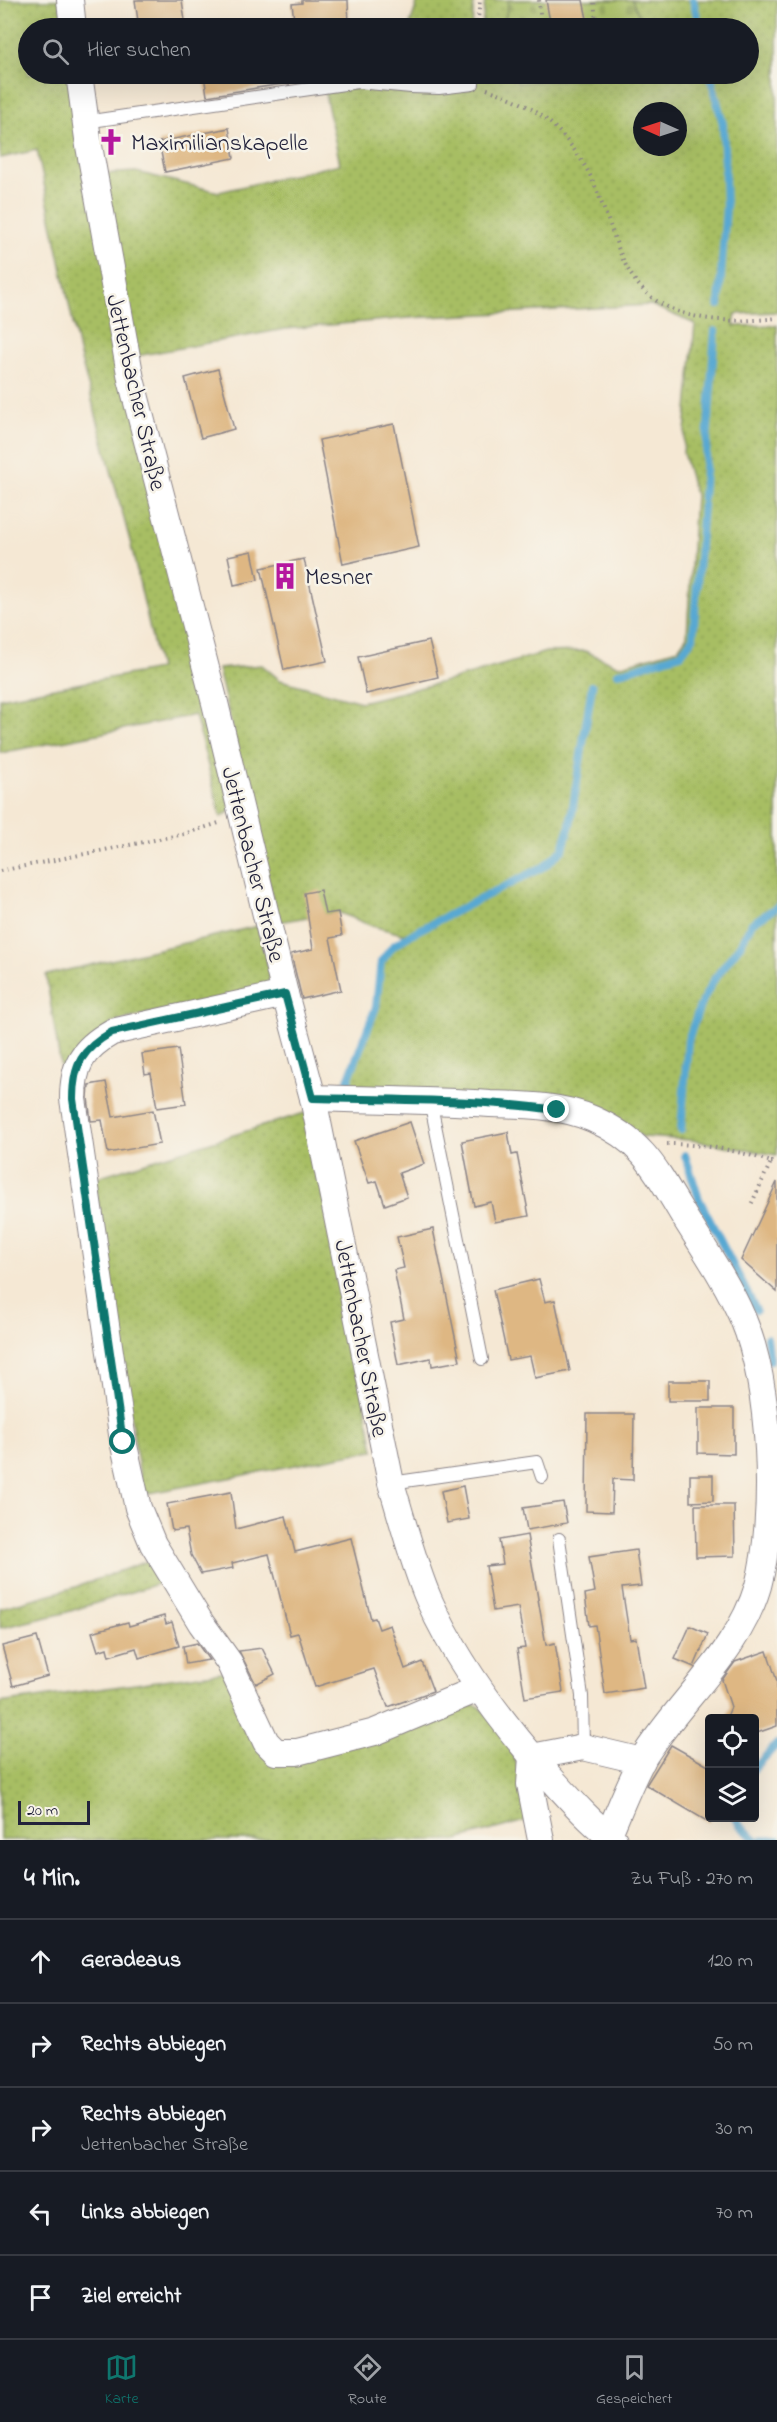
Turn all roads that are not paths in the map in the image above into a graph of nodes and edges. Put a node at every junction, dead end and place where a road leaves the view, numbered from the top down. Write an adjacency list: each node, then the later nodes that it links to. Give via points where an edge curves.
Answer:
1 (70, 0): 2 (street)
2 (72, 18)
3 (80, 84): 7 (street, Jettenbacher Straße)
4 (344, 84): 7 (lane)
5 (379, 84): 6 (lane, via 440,88)
6 (472, 84)
7 (85, 122): 8 (street, Jettenbacher Straße, via 131,379)
8 (285, 994): 9 (street, Jettenbacher Straße); 15 (street, via 112,1032 92,1045 76,1069 73,1099 123,1442 138,1508 153,1544 229,1662 266,1742 276,1752 297,1752 375,1732)
9 (313, 1098): 10 (street); 13 (street, Jettenbacher Straße)
10 (430, 1100): 11 (lane); 18 (street, via 557,1110 590,1118 622,1134 640,1149 700,1243 742,1316 755,1354 768,1445 767,1520 758,1586 733,1641)
11 (482, 1359)
12 (542, 1477): 13 (lane, via 537,1462)
13 (391, 1483): 15 (street, Jettenbacher Straße, via 429,1599)
14 (559, 1539): 16 (lane, via 582,1696)
15 (478, 1689): 17 (street, Jettenbacher Straße)
16 (583, 1748): 17 (street); 18 (street)
17 (532, 1757): 19 (street, Jettenbacher Straße); 20 (street, via 530,1784)
18 (642, 1761): 19 (street)
19 (611, 1838)
20 (541, 1840)

